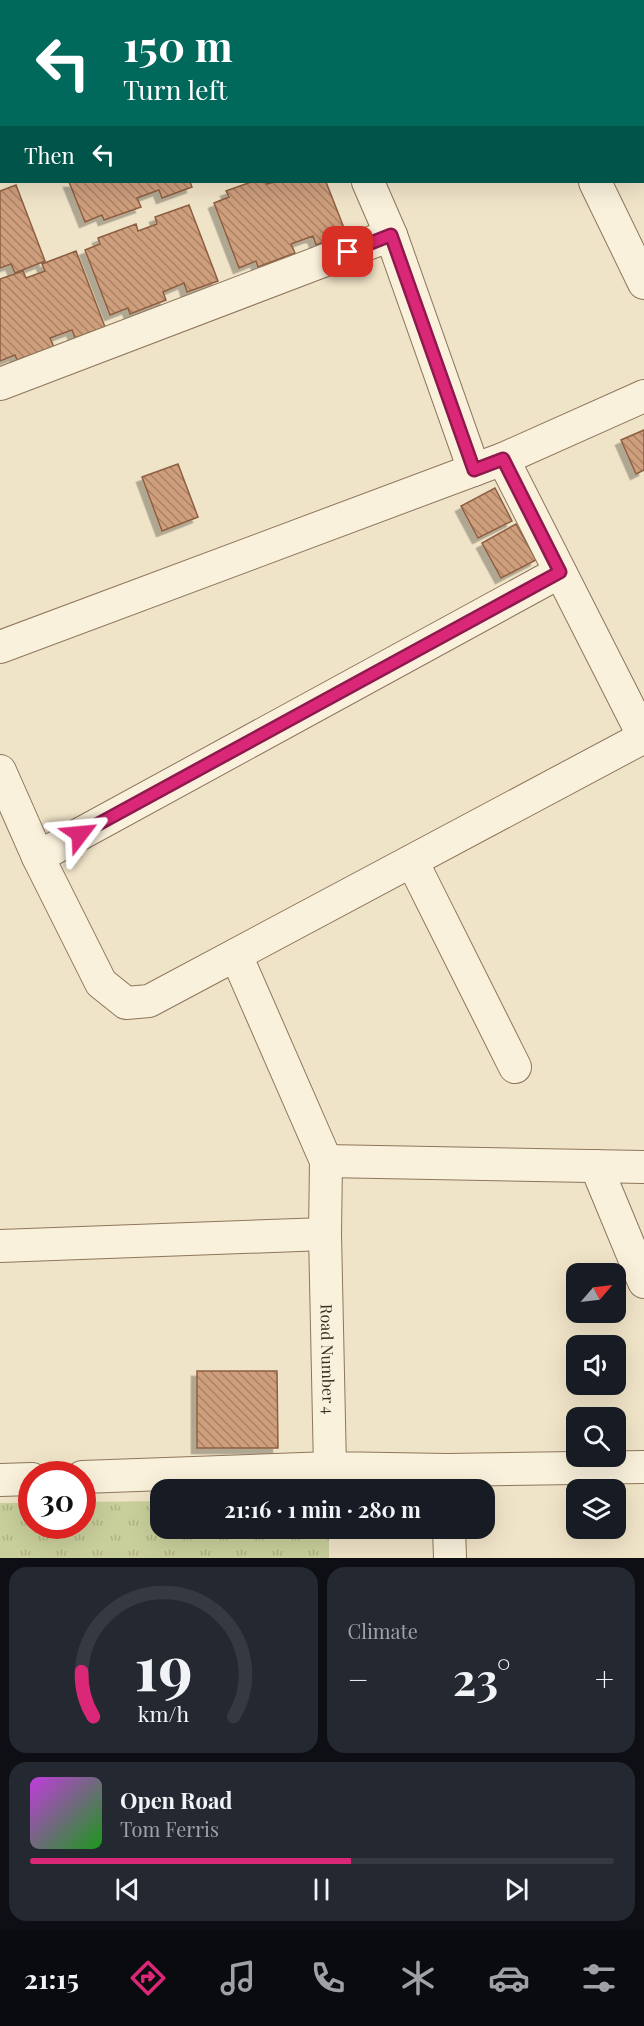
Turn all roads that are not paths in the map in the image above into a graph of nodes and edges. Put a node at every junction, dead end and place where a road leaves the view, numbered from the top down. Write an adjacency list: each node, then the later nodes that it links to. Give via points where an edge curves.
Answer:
1 (368, 183): 3 (street)
2 (595, 183): 4 (street)
3 (391, 235): 5 (street); 7 (street)
4 (644, 283)
5 (0, 384)
6 (644, 396): 7 (street)
7 (488, 465): 8 (street); 9 (street)
8 (560, 572): 10 (street); 12 (street)
9 (0, 647)
10 (644, 737): 13 (street)
11 (0, 771): 12 (street)
12 (38, 857): 14 (street, via 101,983 126,1003 149,1001)
13 (412, 861): 14 (street); 15 (street)
14 (236, 955): 16 (street, Road Number 4)
15 (515, 1067)
16 (327, 1161): 17 (street); 19 (street, Road Number 4)
17 (596, 1166): 18 (street); 21 (street)
18 (644, 1167)
19 (325, 1234): 20 (street); 23 (street, Road Number 4)
20 (0, 1246)
21 (644, 1282)
22 (644, 1467): 27 (street)
23 (330, 1468): 24 (street); 26 (street)
24 (96, 1476)
25 (18, 1479): 28 (street)
26 (438, 1479)
27 (463, 1479)
28 (0, 1480)
29 (449, 1539): 30 (street)
30 (450, 1558)

